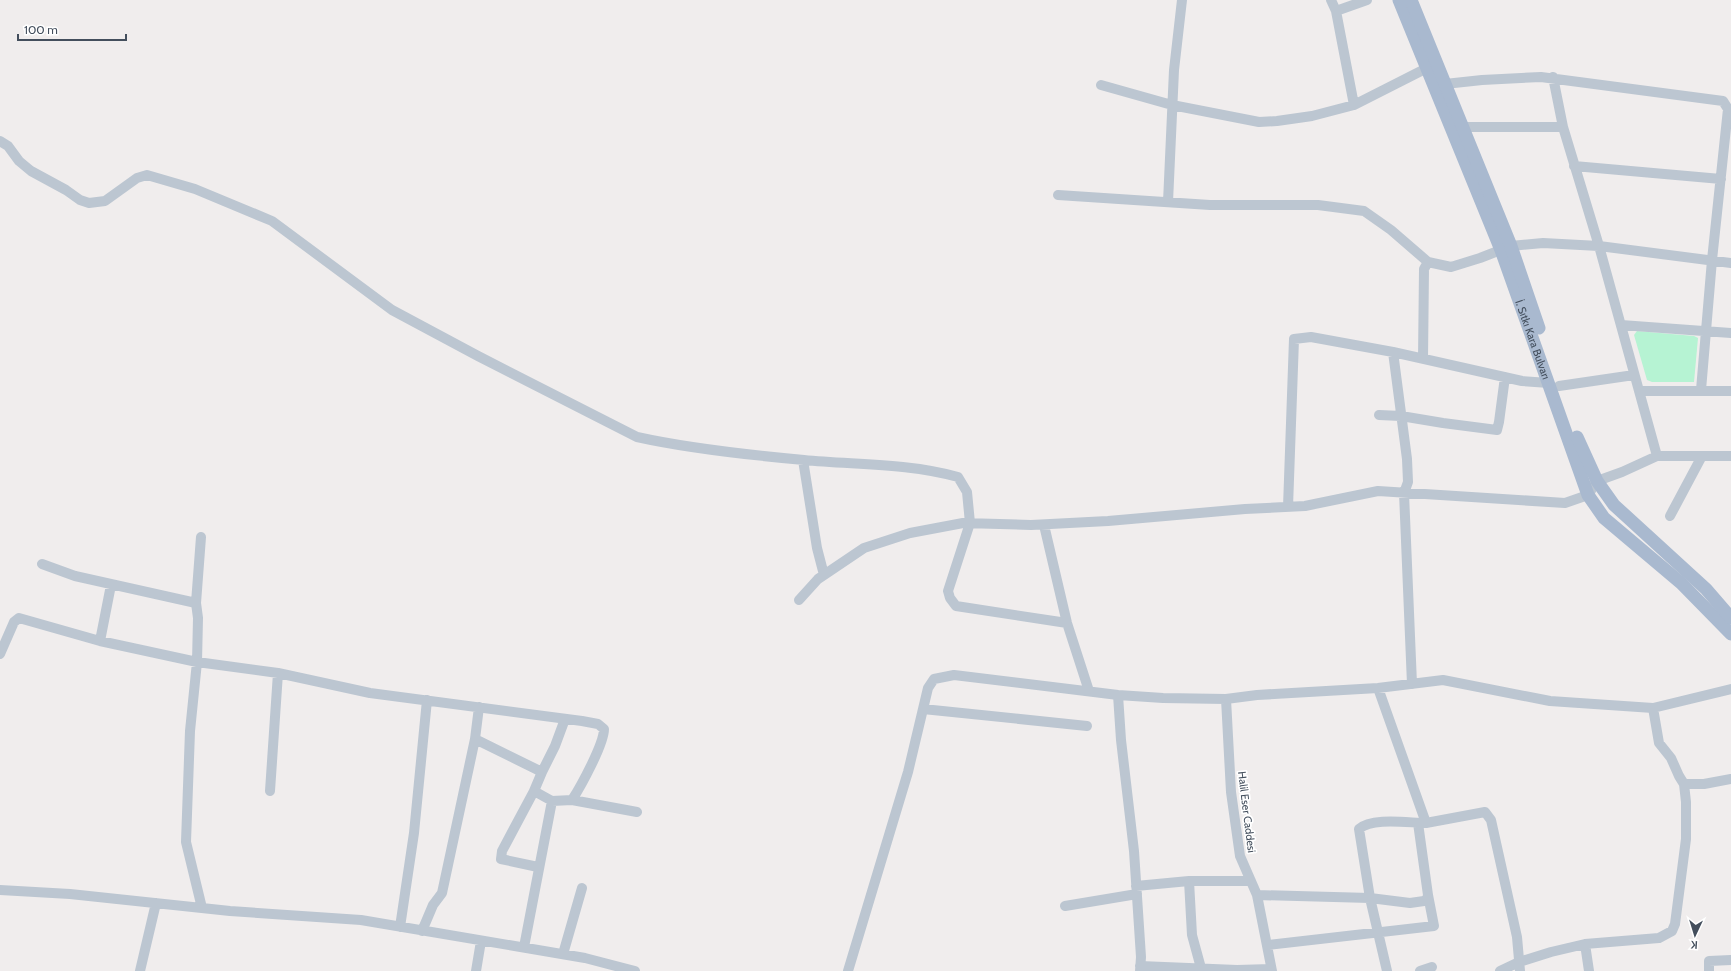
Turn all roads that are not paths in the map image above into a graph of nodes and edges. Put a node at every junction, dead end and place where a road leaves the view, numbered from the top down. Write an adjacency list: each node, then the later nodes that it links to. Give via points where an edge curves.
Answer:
1 (1182, 0): 11 (street)
2 (1331, 0): 6 (street)
3 (1367, 0): 6 (street)
4 (1399, 0): 7 (main road, İ. Sıtkı Kara Bulvarı)
5 (1411, 0): 9 (main road, İ. Sıtkı Kara Bulvarı)
6 (1336, 10): 12 (street)
7 (1428, 68): 12 (street); 21 (main road, İ. Sıtkı Kara Bulvarı)
8 (1553, 77): 9 (street); 14 (street); 17 (street, via 1723,101 1728,109)
9 (1445, 84): 13 (main road, İ. Sıtkı Kara Bulvarı)
10 (1102, 85): 11 (street)
11 (1172, 105): 12 (street, via 1259,122 1312,116); 19 (street)
12 (1354, 105)
13 (1463, 127): 14 (street); 21 (main road, İ. Sıtkı Kara Bulvarı)
14 (1563, 127): 16 (street)
15 (0, 141): 41 (street, via 31,171 89,203 105,201 138,178 147,175 195,189 272,221 392,310 637,437)
16 (1574, 166): 17 (street); 20 (street)
17 (1721, 179): 22 (street)
18 (1058, 194): 19 (street)
19 (1168, 202): 23 (street, via 1318,205 1364,211 1392,230)
20 (1599, 246): 21 (street, via 1543,242); 22 (street); 25 (street)
21 (1506, 248): 23 (street, via 1450,267); 32 (main road, İ. Sıtkı Kara Bulvarı)
22 (1712, 260): 24 (street); 26 (street)
23 (1428, 262): 29 (street, via 1424,269)
24 (1731, 263)
25 (1621, 325): 26 (street); 30 (street)
26 (1706, 330): 27 (street); 33 (street)
27 (1731, 333)
28 (1393, 352): 29 (street); 37 (street); 45 (street, via 1311,337 1294,339)
29 (1423, 359): 31 (street)
30 (1634, 375): 32 (street); 34 (street)
31 (1505, 378): 32 (street); 37 (street, via 1496,430)
32 (1554, 384): 42 (main road, İ. Sıtkı Kara Bulvarı); 44 (main road, İ. Sıtkı Kara Bulvarı)
33 (1702, 390): 34 (street); 35 (street)
34 (1639, 391): 38 (street)
35 (1731, 391)
36 (1379, 415): 37 (street)
37 (1401, 416): 43 (street, via 1408,482)
38 (1657, 456): 39 (street); 42 (street)
39 (1702, 456): 40 (street); 46 (street)
40 (1731, 456)
41 (803, 460): 47 (street, via 915,468 958,477 967,492); 51 (street, via 817,548)
42 (1597, 481): 44 (street); 55 (main road, İ. Sıtkı Kara Bulvarı, via 1614,505 1706,589)
43 (1404, 493): 44 (street, via 1565,503); 45 (street, via 1378,491); 62 (street)
44 (1588, 495): 57 (main road, İ. Sıtkı Kara Bulvarı, via 1604,518 1681,583)
45 (1288, 507): 48 (street)
46 (1670, 516)
47 (970, 523): 48 (street); 51 (street, via 910,533 864,548); 56 (street, via 948,590 956,606)
48 (1044, 525): 56 (street)
49 (201, 537): 54 (street)
50 (42, 564): 52 (street, via 74,576)
51 (824, 575): 53 (street)
52 (111, 585): 54 (street); 58 (street)
53 (799, 600)
54 (196, 602): 60 (street)
55 (1731, 618)
56 (1067, 624): 65 (street)
57 (1731, 634)
58 (100, 641): 59 (street, via 19,618 14,622); 60 (street)
59 (0, 654)
60 (197, 662): 61 (street); 95 (street, via 190,731 186,842)
61 (278, 673): 68 (street, via 370,693); 78 (street)
62 (1412, 684): 63 (street); 70 (street, via 1443,680 1550,701)
63 (1378, 688): 67 (street); 83 (street)
64 (1731, 689): 70 (street)
65 (1089, 691): 66 (street); 71 (street, via 954,675 934,679 928,688)
66 (1118, 695): 67 (street); 89 (street)
67 (1226, 699): 86 (street, Halil Eser Caddesi, via 1231,792 1240,856)
68 (427, 700): 69 (street); 96 (street, via 414,833)
69 (479, 707): 72 (street); 74 (street)
70 (1653, 708): 77 (street, via 1659,743 1671,758)
71 (923, 709): 73 (street); 114 (street, via 908,772)
72 (565, 718): 75 (street); 80 (street, via 598,724 604,729 603,739)
73 (1087, 726)
74 (475, 739): 75 (street); 97 (street, via 442,893)
75 (542, 772): 79 (street)
76 (1731, 779): 77 (street, via 1704,784)
77 (1684, 784): 100 (street, via 1686,839 1672,931 1659,938)
78 (270, 790)
79 (534, 791): 81 (street); 84 (street, via 502,851 501,859)
80 (572, 800): 81 (street); 82 (street)
81 (552, 801): 84 (street)
82 (637, 812)
83 (1422, 823): 91 (street); 92 (street, via 1374,822 1360,829); 107 (street, via 1485,812 1491,820 1517,937)
84 (538, 867): 102 (street)
85 (1189, 881): 86 (street); 89 (street); 108 (street, via 1192,935)
86 (1251, 881): 90 (street, Halil Eser Caddesi)
87 (582, 888): 103 (street)
88 (0, 890): 93 (street)
89 (1137, 890): 94 (street); 109 (street)
90 (1257, 895): 92 (street); 101 (street, Halil Eser Caddesi)
91 (1428, 896): 92 (street, via 1424,901 1410,903); 98 (street, via 1434,926)
92 (1370, 898): 98 (street)
93 (156, 903): 95 (street); 111 (street)
94 (1065, 906)
95 (202, 908): 96 (street, via 361,920)
96 (400, 927): 97 (street)
97 (422, 931): 99 (street)
98 (1377, 932): 101 (street); 115 (street)
99 (481, 941): 102 (street); 112 (street)
100 (1585, 944): 107 (street, via 1550,952); 118 (street)
101 (1267, 945): 110 (street, Halil Eser Caddesi)
102 (524, 947): 103 (street)
103 (563, 954): 105 (street)
104 (1731, 960): 119 (street, via 1709,962)
105 (595, 966): 113 (street)
106 (1432, 967): 116 (street)
107 (1520, 967): 117 (street)
108 (1201, 968): 109 (street); 110 (street)
109 (1140, 969)
110 (1272, 970)
111 (140, 971)
112 (476, 971)
113 (635, 971)
114 (848, 971)
115 (1387, 971)
116 (1420, 971)
117 (1500, 971)
118 (1588, 971)
119 (1709, 971)

